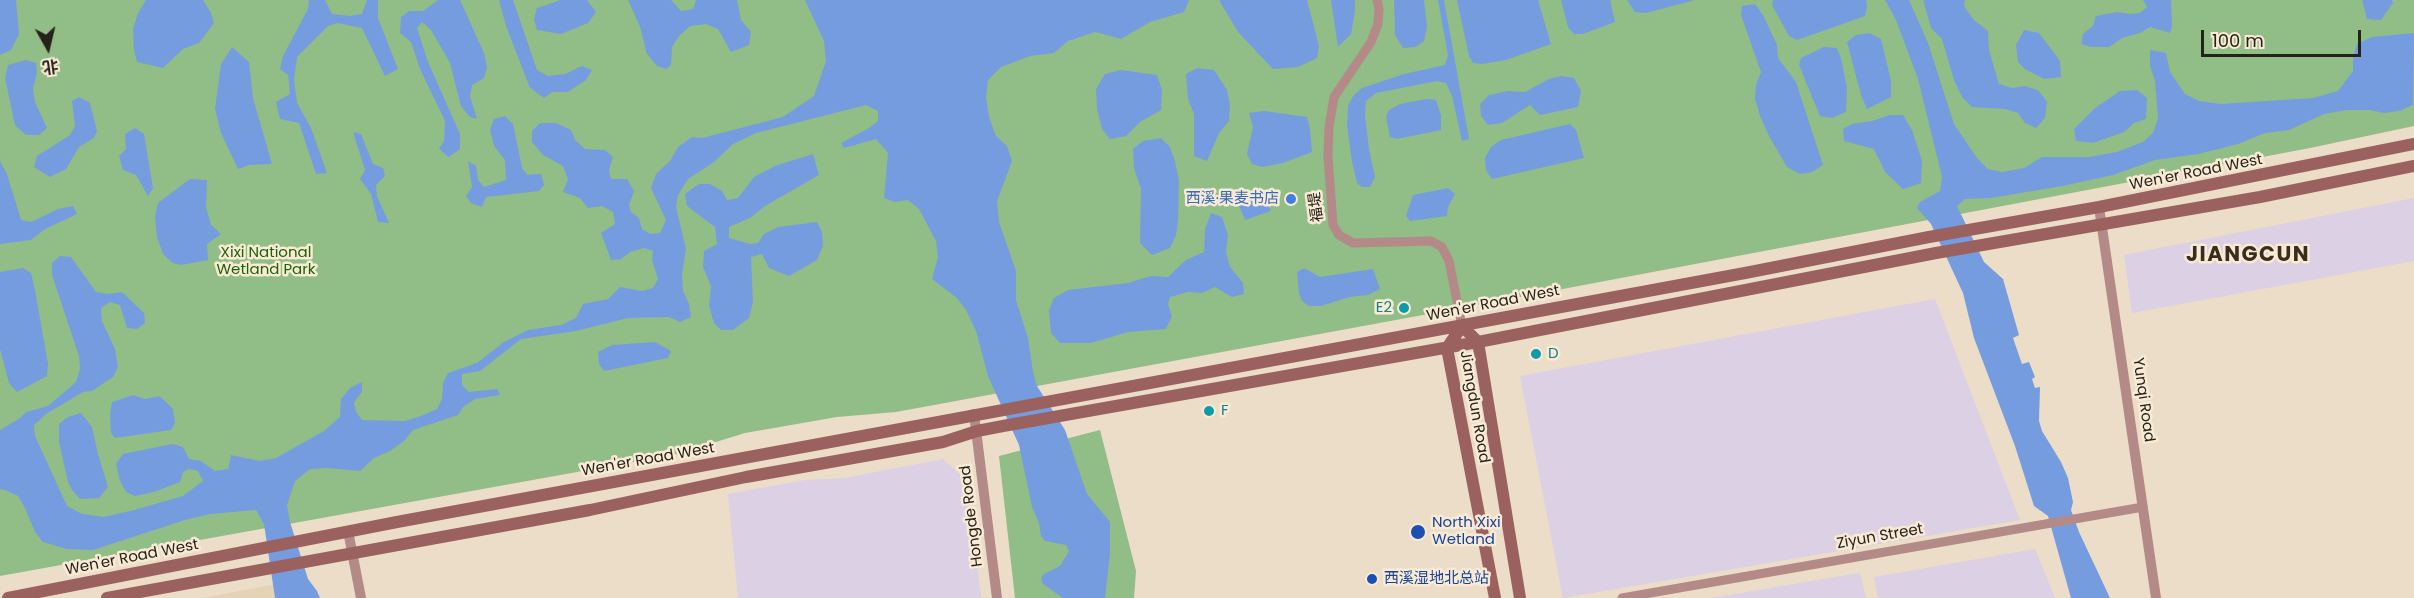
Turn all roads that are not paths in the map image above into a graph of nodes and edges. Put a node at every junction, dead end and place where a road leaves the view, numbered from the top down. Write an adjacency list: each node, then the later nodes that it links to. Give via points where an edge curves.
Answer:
1 (1377, 0): 6 (street, 福堤, via 1378,24 1371,42 1334,97 1328,156 1333,225 1339,235 1353,243 1431,241 1442,247 1449,261)
2 (2414, 144): 4 (main road, Wen'er Road West)
3 (2414, 166): 5 (main road)
4 (2099, 207): 5 (street, Yunqi Road); 6 (main road, Wen'er Road West)
5 (2103, 224): 7 (main road); 11 (street, Yunqi Road)
6 (1461, 326): 7 (main road, Jiangdun Road); 8 (main road, Jiangdun Road); 9 (main road, Wen'er Road West)
7 (1478, 342): 8 (main road); 19 (main road, Jiangdun Road)
8 (1447, 348): 10 (main road); 18 (main road, Jiangdun Road)
9 (974, 414): 10 (street, Hongde Road); 12 (main road, Wen'er Road West)
10 (977, 431): 13 (main road, via 944,442); 17 (street, Hongde Road)
11 (2143, 507): 20 (street, Ziyun Street); 21 (street, Yunqi Road)
12 (348, 531): 13 (street); 14 (main road, Wen'er Road West)
13 (353, 552): 15 (main road); 16 (street)
14 (8, 598)
15 (107, 598)
16 (362, 598)
17 (997, 598)
18 (1495, 598)
19 (1520, 598)
20 (1622, 598)
21 (2156, 598)

